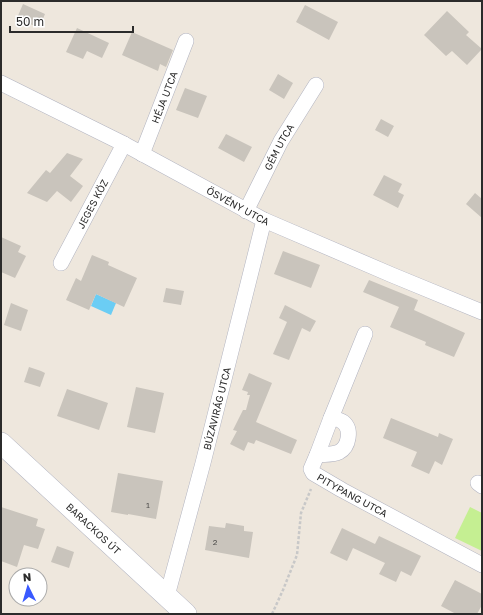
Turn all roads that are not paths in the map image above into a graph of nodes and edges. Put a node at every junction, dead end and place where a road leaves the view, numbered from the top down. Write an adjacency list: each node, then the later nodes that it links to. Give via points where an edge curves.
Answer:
1 (186, 41): 5 (street, HÉJA UTCA)
2 (1, 83): 4 (street, ÖSVÉNY UTCA)
3 (316, 85): 6 (street, GÉM UTCA, via 281,141)
4 (124, 144): 5 (street, ÖSVÉNY UTCA); 8 (street, JEGES KÖZ)
5 (142, 154): 6 (street, ÖSVÉNY UTCA)
6 (246, 211): 7 (street, ÖSVÉNY UTCA)
7 (264, 220): 9 (street, ÖSVÉNY UTCA); 15 (street, BÚZAVIRÁG UTCA)
8 (61, 263)
9 (482, 312)
10 (365, 334): 11 (street, PITYPANG UTCA)
11 (331, 418): 13 (street, PITYPANG UTCA); 13 (street, via 346,425 347,443 340,452)
12 (1, 443): 15 (street, BARACKOS ÚT)
13 (317, 455): 14 (street, PITYPANG UTCA, via 311,469 317,476)
14 (482, 565)
15 (167, 596): 16 (street, BARACKOS ÚT)
16 (186, 614)

